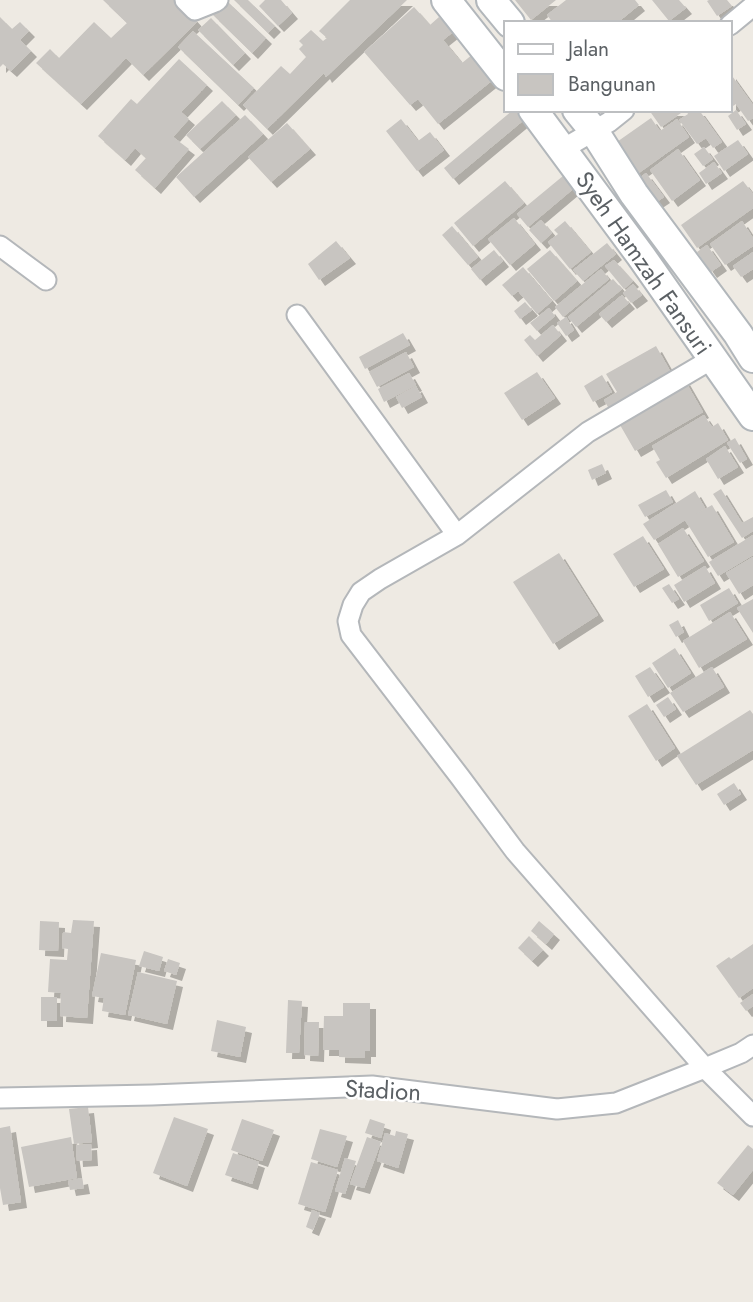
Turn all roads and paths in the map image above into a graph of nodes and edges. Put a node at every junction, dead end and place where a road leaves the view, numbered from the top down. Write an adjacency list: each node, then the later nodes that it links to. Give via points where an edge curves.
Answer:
1 (185, 0): 2 (street, via 195,10)
2 (218, 0)
3 (446, 0): 8 (main road)
4 (491, 0): 6 (main road)
5 (753, 6): 7 (street)
6 (508, 21)
7 (732, 23)
8 (504, 73)
9 (535, 112): 12 (main road, Syeh Hamzah Fansuri)
10 (622, 112): 11 (street, via 609,122)
11 (586, 121): 12 (street); 16 (main road, Syeh Hamzah Fansuri)
12 (563, 149): 17 (main road, Syeh Hamzah Fansuri)
13 (0, 246): 14 (street)
14 (46, 280)
15 (297, 315): 19 (street)
16 (746, 346): 17 (main road)
17 (710, 356): 18 (main road, Syeh Hamzah Fansuri); 19 (street, via 588,432)
18 (753, 416)
19 (457, 536): 21 (street, via 361,592 348,621 351,635 515,851)
20 (753, 1045): 21 (street, Stadion)
21 (705, 1068): 22 (street, Stadion, via 616,1103 557,1109 372,1086); 23 (street)
22 (0, 1098)
23 (753, 1116)

